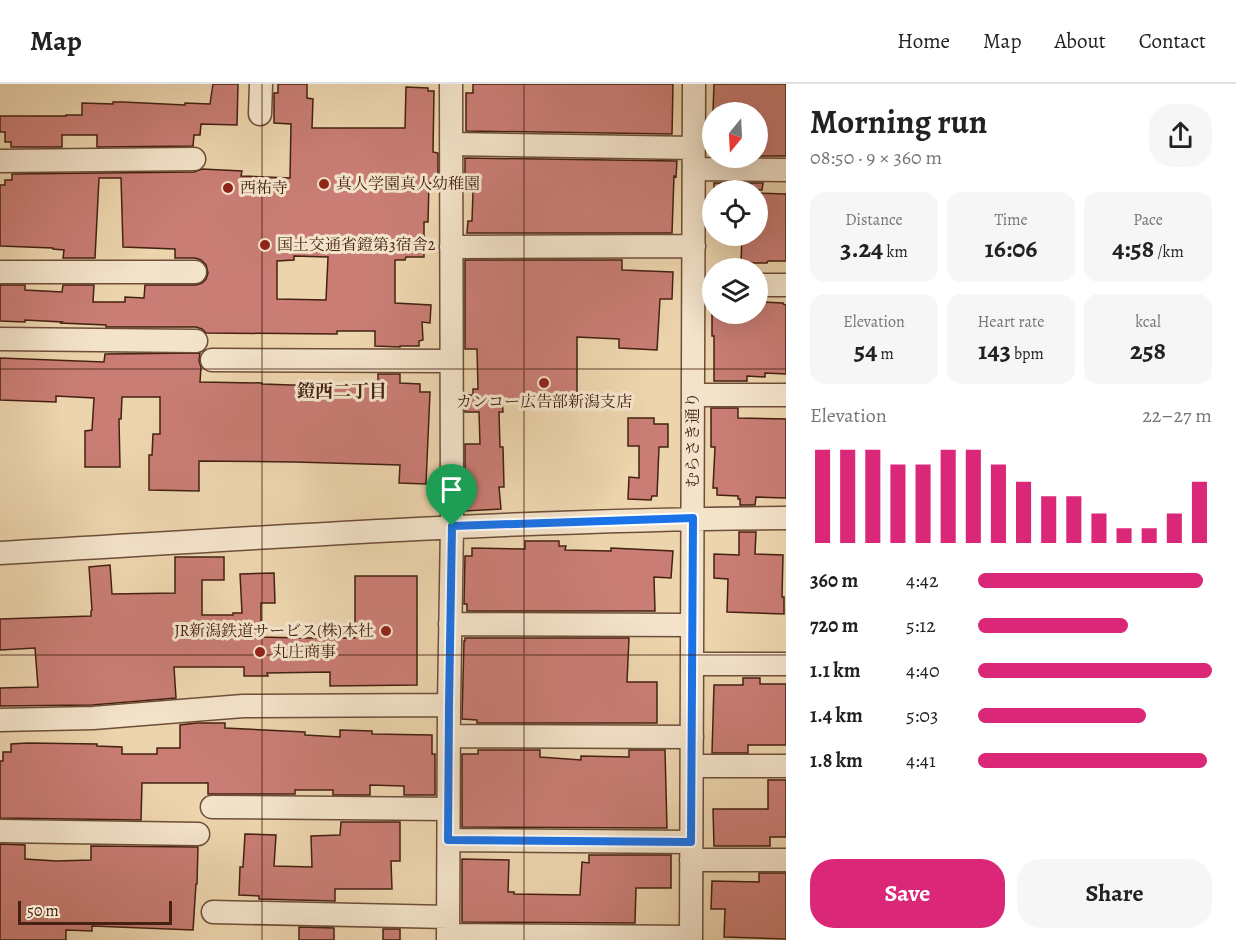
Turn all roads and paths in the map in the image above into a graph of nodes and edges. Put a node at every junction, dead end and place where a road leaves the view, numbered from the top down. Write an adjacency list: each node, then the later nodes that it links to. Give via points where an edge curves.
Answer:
1 (261, 84): 4 (street)
2 (451, 84): 5 (street)
3 (694, 84): 6 (street, むらさき通り)
4 (260, 114)
5 (451, 144): 6 (street); 11 (street)
6 (694, 158): 9 (street); 10 (street, むらさき通り)
7 (194, 159): 8 (street)
8 (0, 161)
9 (786, 170)
10 (694, 246): 11 (street); 14 (street, むらさき通り)
11 (451, 247): 21 (street)
12 (195, 272): 13 (street)
13 (0, 273)
14 (702, 280)
15 (768, 285): 16 (street)
16 (786, 285)
17 (702, 295): 22 (street, むらさき通り)
18 (0, 339): 19 (street)
19 (196, 341)
20 (212, 360): 21 (street)
21 (451, 361): 26 (street)
22 (693, 395): 23 (street); 24 (street, むらさき通り)
23 (786, 395)
24 (693, 518): 25 (street); 26 (street); 29 (street, むらさき通り)
25 (786, 518)
26 (452, 526): 27 (street); 28 (street)
27 (0, 553)
28 (450, 624): 29 (street); 32 (street)
29 (692, 625): 30 (street, むらさき通り)
30 (692, 664): 31 (street); 35 (street, むらさき通り)
31 (786, 664)
32 (449, 705): 33 (street, via 243,706 93,718); 34 (street)
33 (0, 720)
34 (449, 736): 35 (street); 39 (street)
35 (692, 737): 36 (street, むらさき通り)
36 (692, 766): 37 (street); 43 (street, むらさき通り)
37 (786, 766)
38 (213, 807): 39 (street)
39 (448, 809): 42 (street)
40 (0, 831): 41 (street)
41 (198, 834)
42 (448, 840): 43 (street); 46 (street)
43 (691, 851): 44 (street); 47 (street, むらさき通り)
44 (786, 860)
45 (213, 912): 46 (street)
46 (448, 931): 47 (street)
47 (691, 939)

